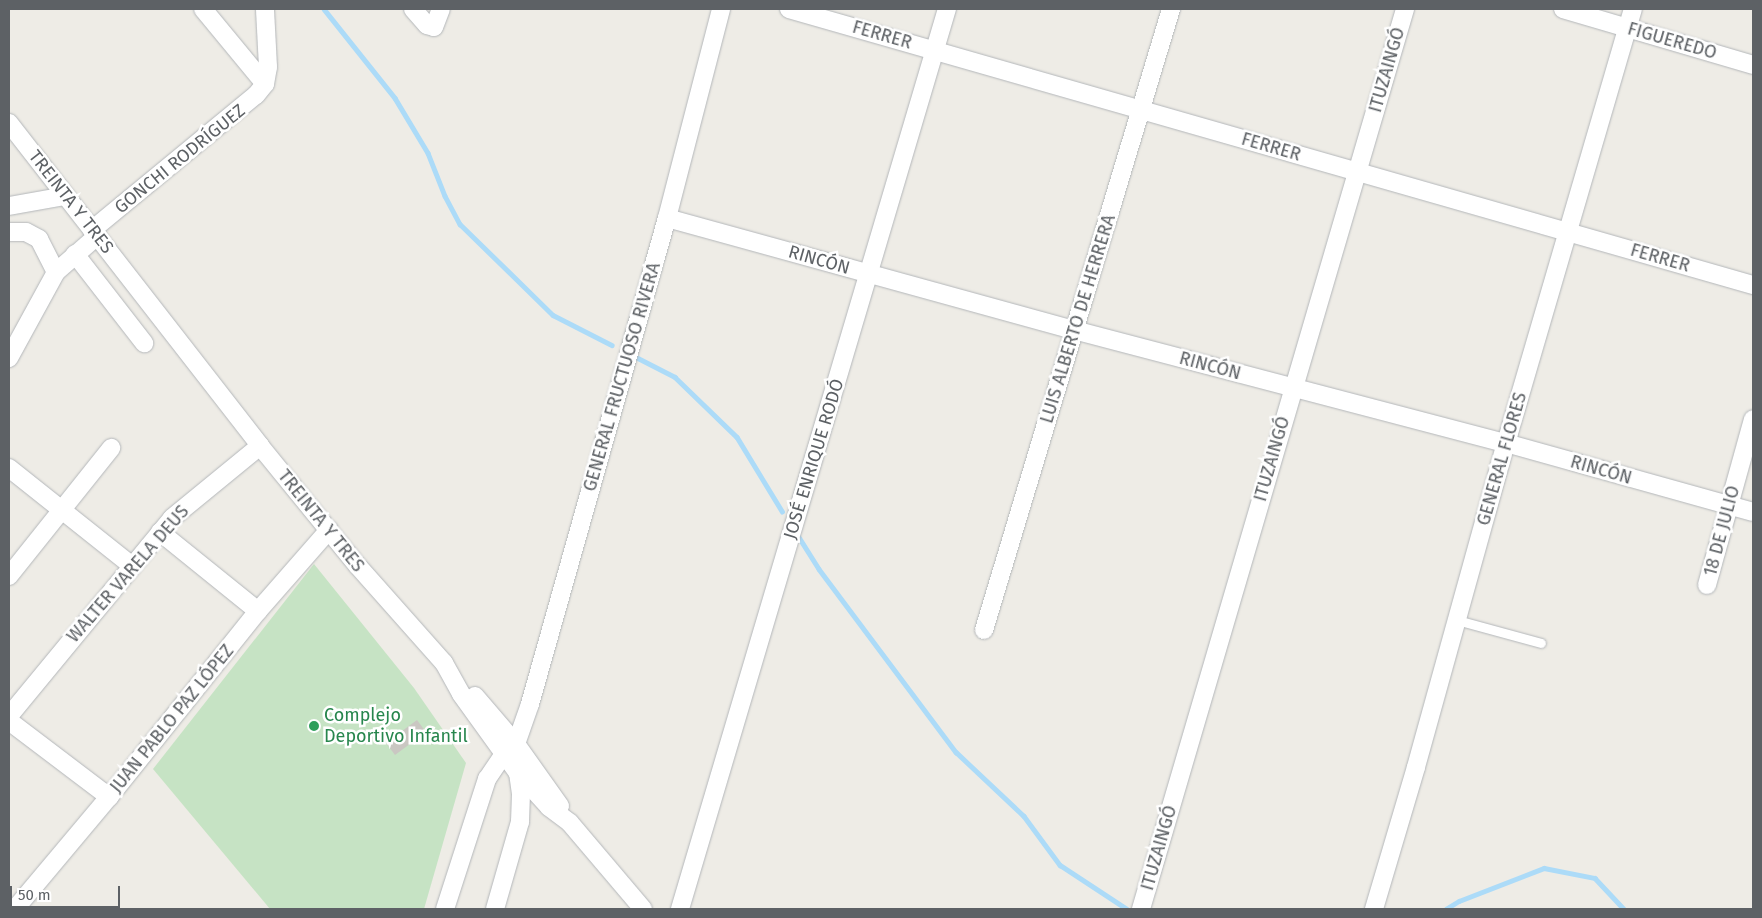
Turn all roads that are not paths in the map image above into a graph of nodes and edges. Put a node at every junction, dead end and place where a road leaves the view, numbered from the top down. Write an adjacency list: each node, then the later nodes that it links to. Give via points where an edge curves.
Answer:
1 (203, 9): 15 (street)
2 (265, 9): 15 (street, via 268,67)
3 (413, 9): 4 (street, via 434,28)
4 (441, 9)
5 (719, 9): 21 (street, GENERAL FRUCTUOSO RIVERA)
6 (789, 9): 13 (street, FERRER)
7 (948, 9): 13 (street, JOSÉ ENRIQUE RODÓ)
8 (1171, 9): 16 (street, LUIS ALBERTO DE HERRERA)
9 (1405, 9): 18 (street, ITUZAINGÓ)
10 (1563, 9): 12 (street, FIGUEREDO)
11 (1634, 9): 12 (street, GENERAL FLORES)
12 (1628, 28): 14 (street, FIGUEREDO); 22 (street, GENERAL FLORES)
13 (935, 51): 16 (street, FERRER); 27 (street, JOSÉ ENRIQUE RODÓ)
14 (1753, 65)
15 (265, 84): 24 (street, GONCHI RODRÍGUEZ, via 248,103)
16 (1141, 110): 18 (street, FERRER); 29 (street, LUIS ALBERTO DE HERRERA)
17 (9, 123): 19 (street, TREINTA Y TRES)
18 (1357, 171): 22 (street, FERRER); 32 (street, ITUZAINGÓ)
19 (66, 196): 20 (street); 24 (street, TREINTA Y TRES)
20 (9, 206)
21 (667, 218): 27 (street, RINCÓN); 52 (street, GENERAL FRUCTUOSO RIVERA, via 532,695)
22 (1568, 231): 28 (street, FERRER); 34 (street, GENERAL FLORES)
23 (9, 232): 26 (street, via 26,232 39,239)
24 (94, 233): 25 (street, GONCHI RODRÍGUEZ); 35 (street, TREINTA Y TRES)
25 (75, 254): 26 (street, GONCHI RODRÍGUEZ); 30 (street)
26 (56, 272): 31 (street, GONCHI RODRÍGUEZ)
27 (869, 274): 29 (street, RINCÓN); 60 (street, JOSÉ ENRIQUE RODÓ)
28 (1753, 285)
29 (1074, 330): 32 (street, RINCÓN); 48 (street, LUIS ALBERTO DE HERRERA)
30 (144, 343)
31 (9, 358)
32 (1293, 388): 34 (street, RINCÓN); 55 (street, ITUZAINGÓ)
33 (1753, 419): 38 (street, 18 DE JULIO)
34 (1506, 444): 38 (street, RINCÓN); 47 (street, GENERAL FLORES)
35 (260, 446): 41 (street, TREINTA Y TRES); 42 (street, WALTER VARELA DEUS, via 184,507)
36 (111, 448): 39 (street)
37 (9, 468): 39 (street)
38 (1729, 506): 40 (street, RINCÓN); 45 (street, 18 DE JULIO)
39 (62, 511): 43 (street); 44 (street)
40 (1753, 512)
41 (329, 530): 46 (street, JUAN PABLO PAZ LÓPEZ); 52 (street, TREINTA Y TRES, via 444,663 461,694)
42 (160, 532): 43 (street, WALTER VARELA DEUS); 46 (street)
43 (132, 566): 50 (street, WALTER VARELA DEUS)
44 (9, 576)
45 (1707, 585)
46 (258, 611): 54 (street, JUAN PABLO PAZ LÓPEZ)
47 (1457, 620): 49 (lane); 61 (street, GENERAL FLORES)
48 (984, 630)
49 (1541, 643)
50 (9, 716)
51 (9, 721): 54 (street)
52 (510, 749): 53 (street, TREINTA Y TRES); 57 (street, GENERAL FRUCTUOSO RIVERA, via 487,779)
53 (524, 768): 58 (street, via 520,822); 59 (street, TREINTA Y TRES, via 549,807 570,823)
54 (109, 798): 56 (street, JUAN PABLO PAZ LÓPEZ)
55 (1143, 905)
56 (15, 909)
57 (445, 909)
58 (495, 909)
59 (643, 909)
60 (680, 909)
61 (1374, 909)

